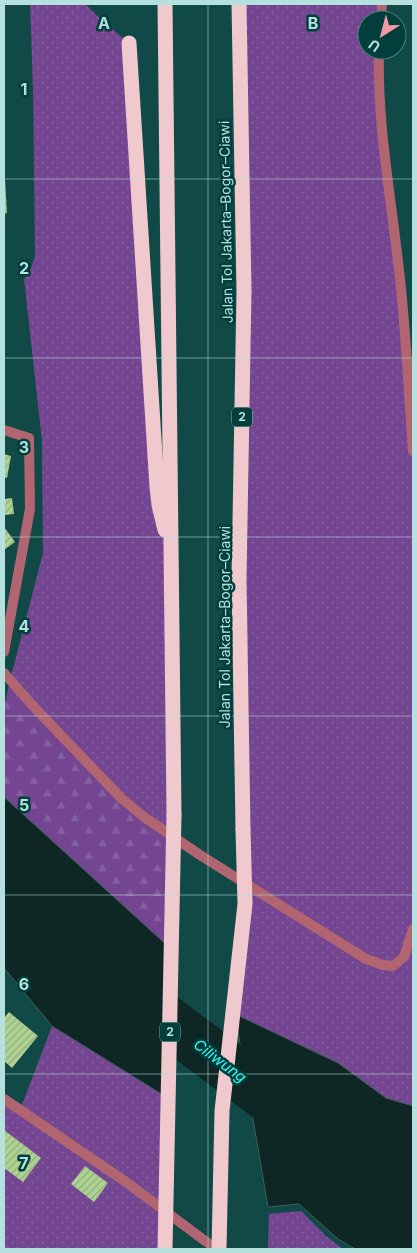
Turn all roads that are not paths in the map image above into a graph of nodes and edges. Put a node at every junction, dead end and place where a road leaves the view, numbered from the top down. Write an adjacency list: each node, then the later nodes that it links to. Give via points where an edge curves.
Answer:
1 (165, 4): 7 (highway, 2)
2 (239, 4): 13 (highway, Jalan Tol Jakarta–Bogor–Ciawi / 2, bridge, via 244,291 239,579 245,904 222,1111)
3 (130, 43): 7 (highway, via 157,487 163,522)
4 (379, 60): 6 (street, via 379,107 399,264)
5 (4, 430): 8 (street, via 28,438 30,509)
6 (413, 451)
7 (171, 542): 12 (highway, 2, bridge, via 174,815)
8 (4, 652)
9 (4, 673): 10 (street, via 123,800 166,832 273,901 366,959 383,965 393,966 404,956)
10 (413, 929)
11 (4, 1099): 13 (street)
12 (165, 1249)
13 (218, 1249)

